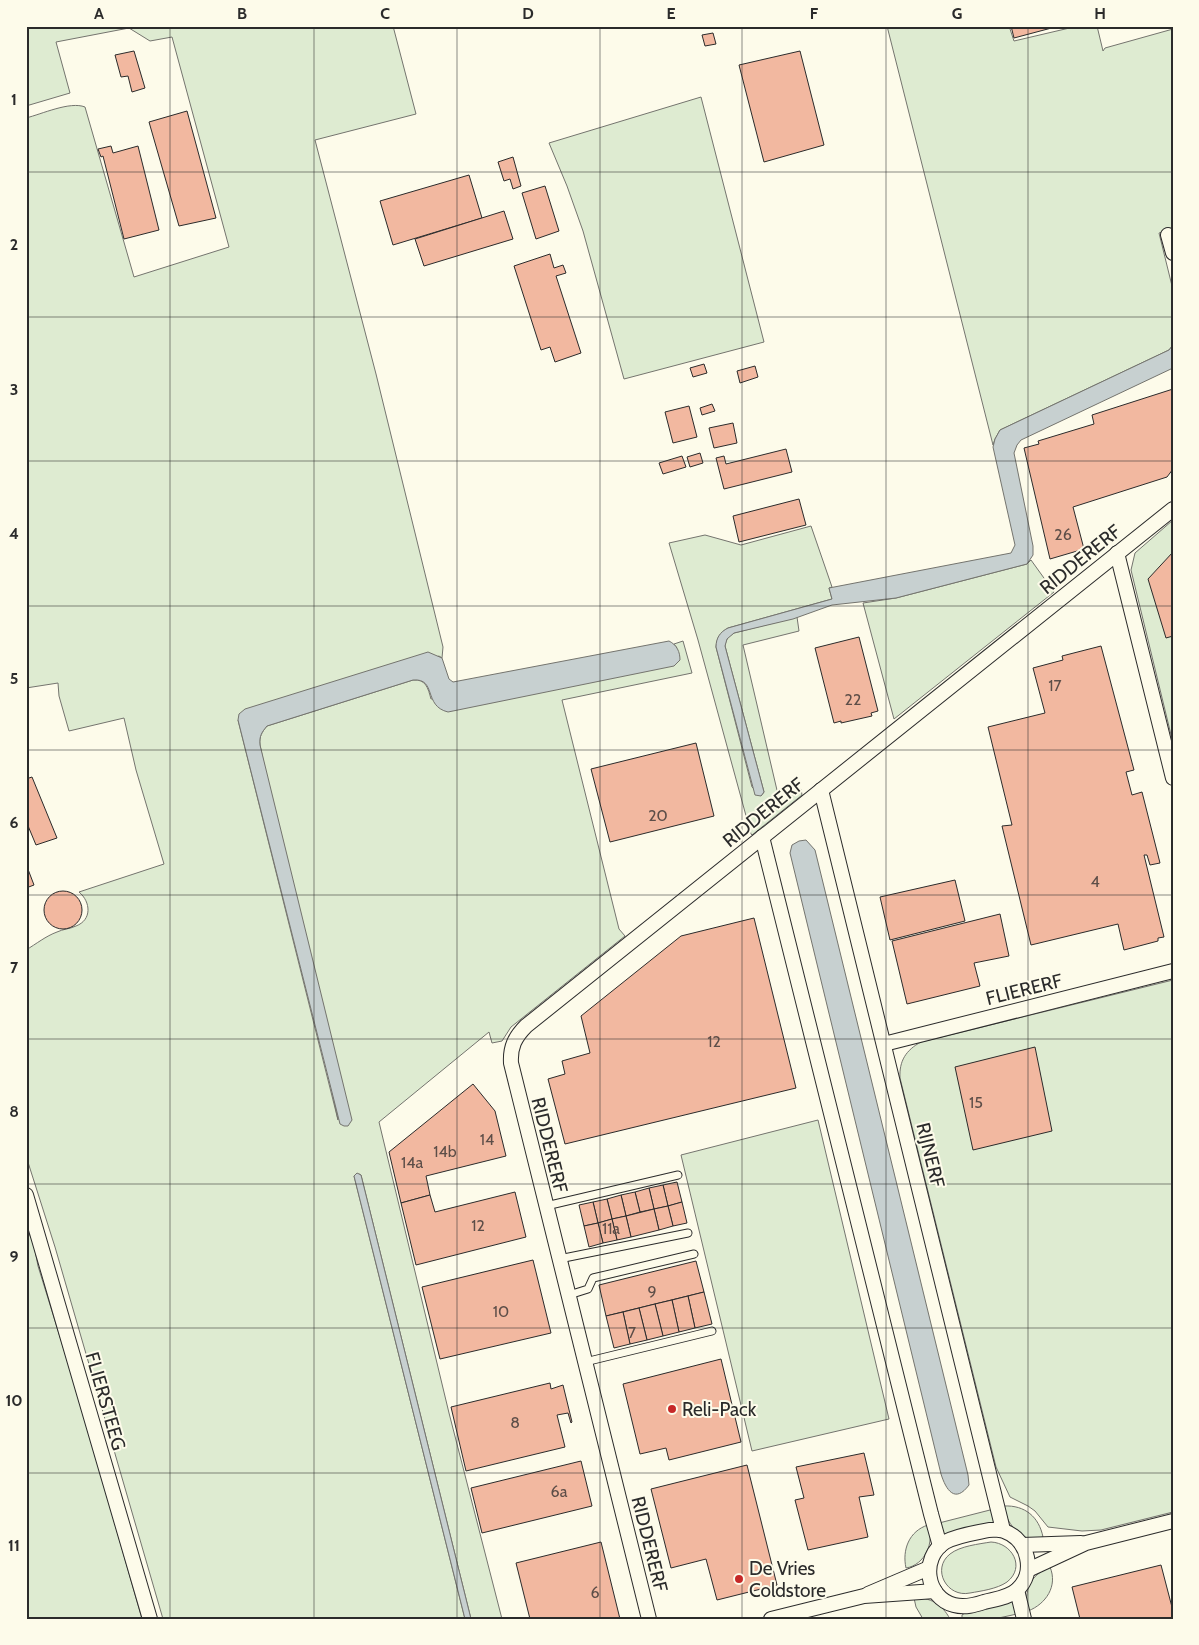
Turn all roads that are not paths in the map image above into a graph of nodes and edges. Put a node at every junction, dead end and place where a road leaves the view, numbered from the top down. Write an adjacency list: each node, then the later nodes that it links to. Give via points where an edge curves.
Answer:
1 (1168, 235): 2 (street)
2 (1173, 253)
3 (1173, 509): 4 (street, RIDDERERF)
4 (1117, 553): 5 (street); 6 (street, RIDDERERF)
5 (1173, 778)
6 (821, 790): 7 (street, RIDDERERF); 9 (street, RIJNERF)
7 (762, 837): 12 (street, RIDDERERF, via 526,1026 514,1041 510,1063); 23 (street)
8 (1173, 971): 9 (street, FLIERERF)
9 (884, 1044): 20 (street, RIJNERF)
10 (678, 1174): 12 (lane, RIDDERERF)
11 (26, 1194): 30 (street, FLIERSTEEG)
12 (546, 1206): 15 (street, RIDDERERF)
13 (688, 1233): 15 (lane)
14 (694, 1254): 16 (lane, via 593,1278 588,1289)
15 (560, 1260): 16 (street, RIDDERERF)
16 (568, 1295): 18 (street, RIDDERERF)
17 (712, 1331): 18 (lane)
18 (585, 1362): 31 (street, RIDDERERF)
19 (1173, 1521): 21 (street)
20 (1003, 1530): 22 (street); 23 (street, via 952,1539)
21 (1086, 1543): 22 (street); 25 (street)
22 (1022, 1545): 25 (street)
23 (940, 1546): 24 (street)
24 (929, 1568): 27 (street); 28 (street)
25 (1028, 1570): 26 (street)
26 (1017, 1590): 29 (street, via 1005,1597); 33 (street)
27 (934, 1591): 28 (street); 29 (street)
28 (864, 1596): 32 (street)
29 (956, 1612)
30 (150, 1619)
31 (649, 1619)
32 (771, 1619)
33 (1024, 1619)

